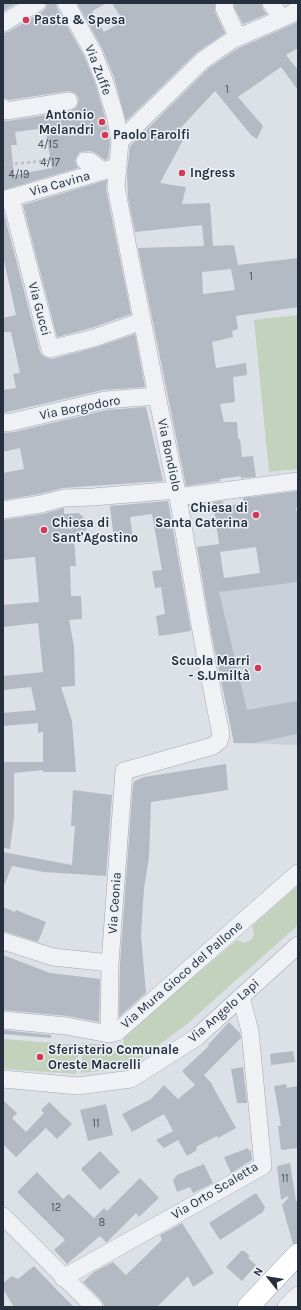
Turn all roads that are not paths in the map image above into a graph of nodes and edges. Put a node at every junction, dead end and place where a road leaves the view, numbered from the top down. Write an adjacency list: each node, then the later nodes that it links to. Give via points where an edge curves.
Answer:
1 (37, 3): 7 (street)
2 (66, 3): 11 (street, Via Zuffe, via 96,59 115,115)
3 (226, 3): 8 (street, via 224,8)
4 (271, 3): 6 (street)
5 (298, 9): 6 (street)
6 (282, 18): 8 (street)
7 (3, 23)
8 (238, 37): 11 (street, via 203,60)
9 (69, 100): 10 (street, via 6,111)
10 (3, 108)
11 (120, 141): 13 (street, Via Bondiolo)
12 (85, 161): 13 (street)
13 (110, 169): 14 (street, Via Cavina); 15 (street, Via Bondiolo, via 116,187)
14 (7, 199): 15 (street, Via Gucci, via 50,350)
15 (142, 321): 16 (street, Via Bondiolo)
16 (157, 396): 17 (street, Via Borgodoro, via 105,400); 19 (street, Via Bondiolo)
17 (3, 423)
18 (298, 481): 19 (street)
19 (178, 494): 20 (street, via 64,498); 21 (street, Via Bondiolo, via 221,735 213,746)
20 (3, 510)
21 (124, 771): 25 (street, Via Ceonia)
22 (298, 873): 28 (street, Via Mura Gioco del Pallone, via 116,1032)
23 (3, 941): 25 (street, via 53,957)
24 (298, 945): 26 (street, Via Angelo Lapi)
25 (110, 963): 28 (street, Via Ceonia)
26 (241, 997): 29 (street, Via Angelo Lapi, via 197,1038 131,1079 78,1086); 32 (street, Via Orto Scaletta, via 250,1032 262,1166)
27 (3, 1020): 28 (street, Via Mura Gioco del Pallone, via 66,1026)
28 (109, 1034)
29 (3, 1079)
30 (3, 1216): 32 (street)
31 (298, 1254): 35 (main road)
32 (64, 1278): 34 (street)
33 (298, 1295): 36 (street)
34 (94, 1307)
35 (248, 1307)
36 (286, 1307)

